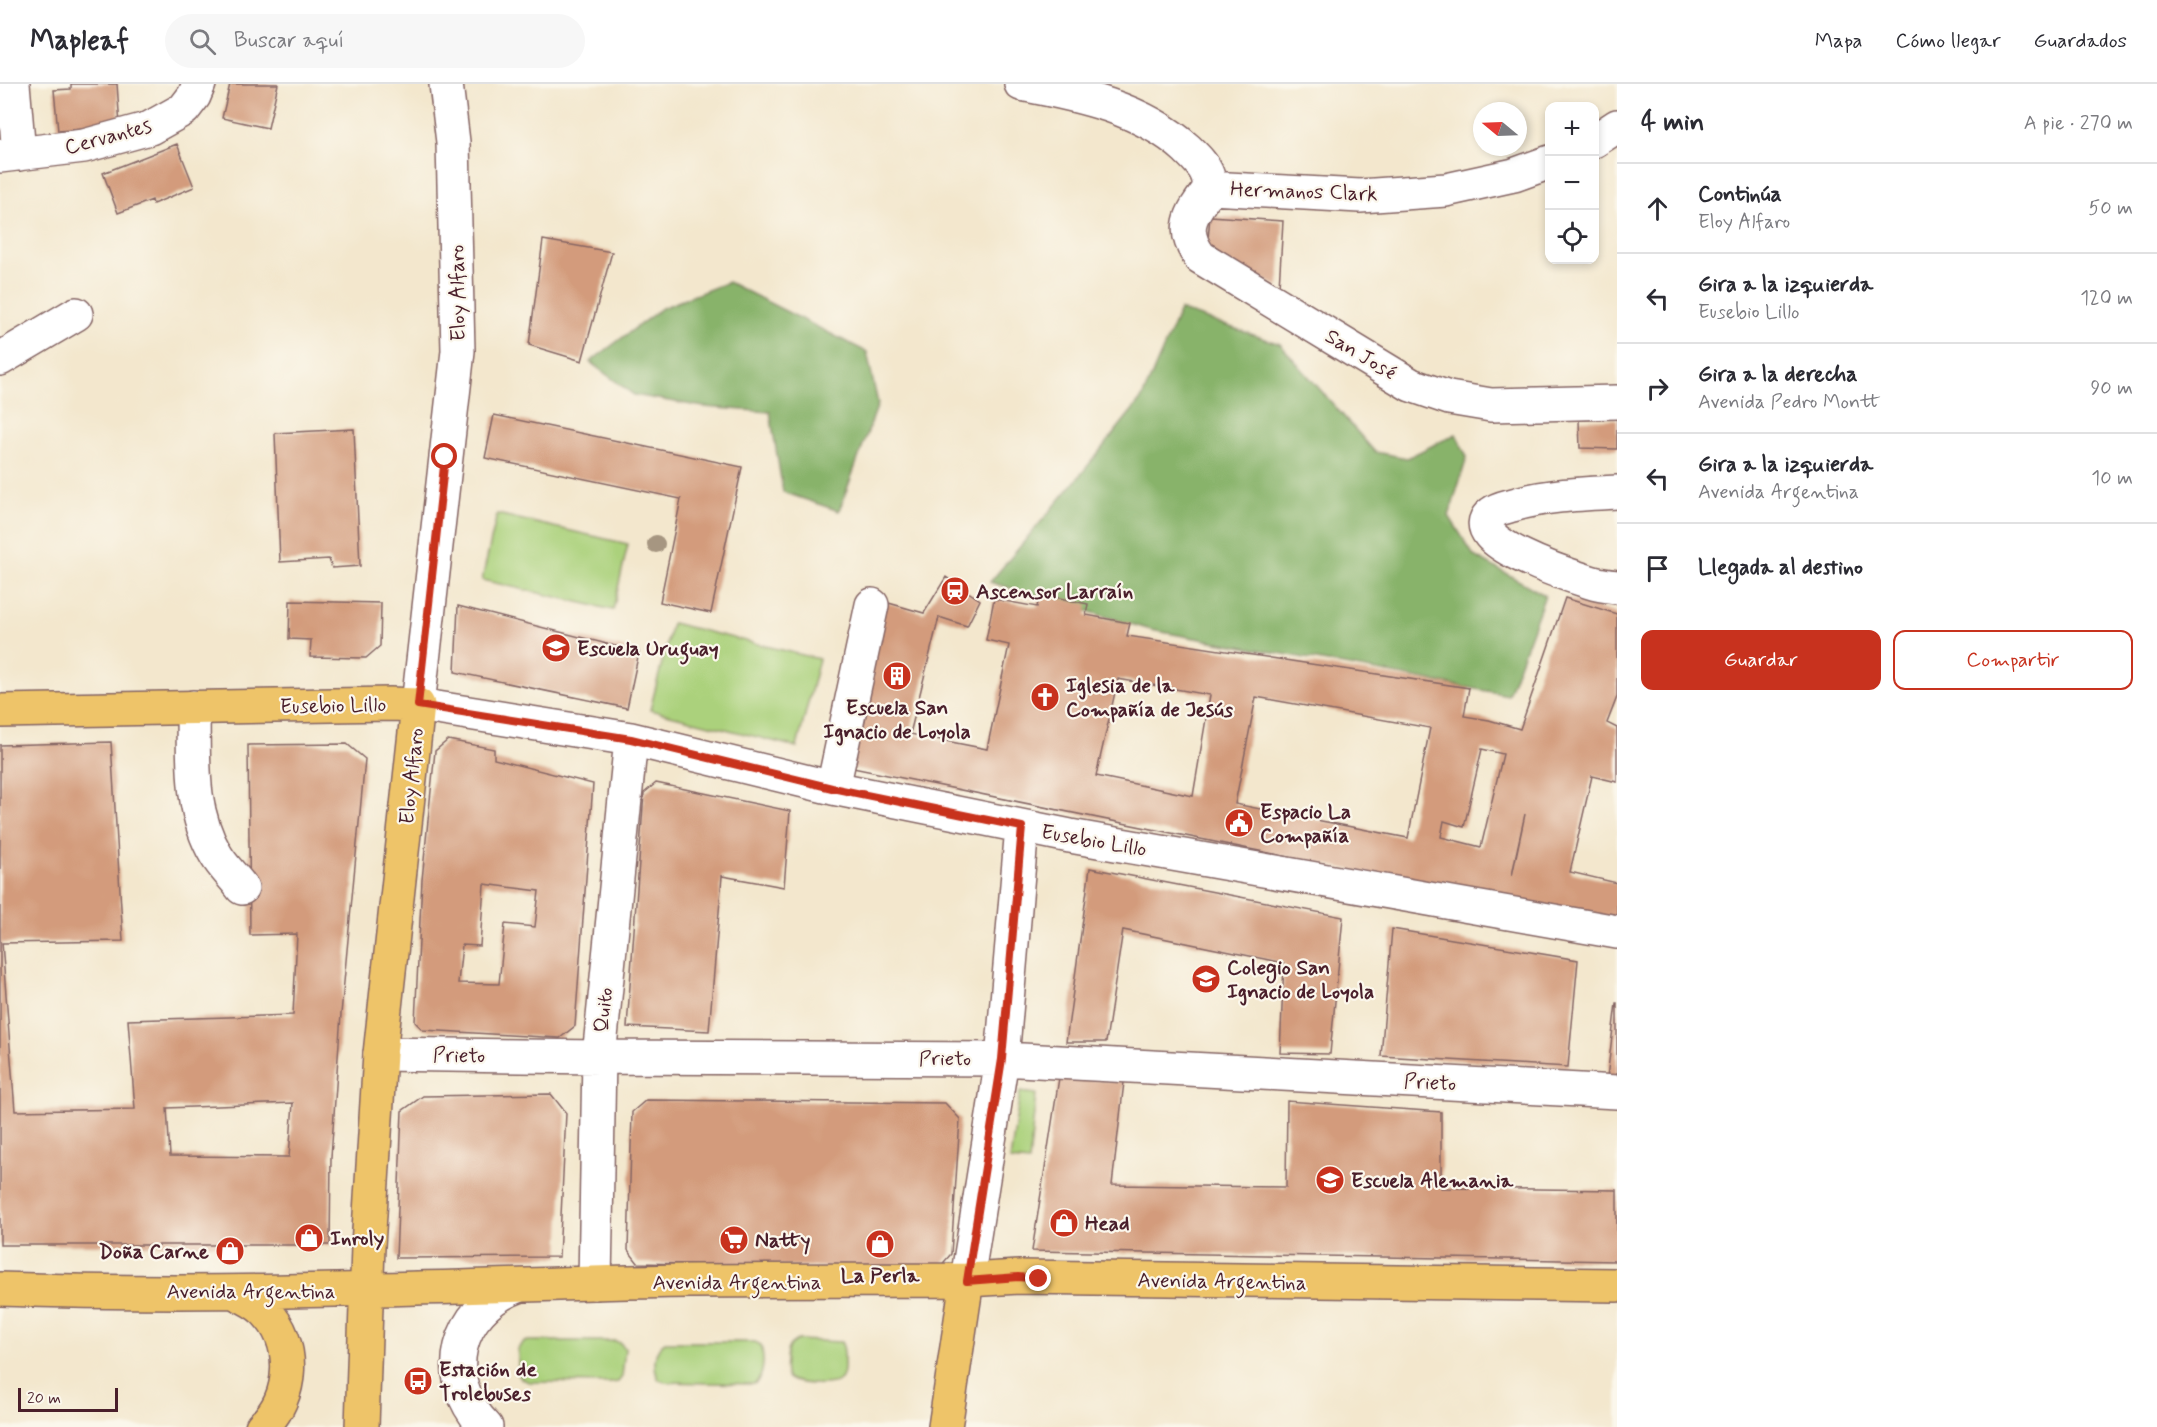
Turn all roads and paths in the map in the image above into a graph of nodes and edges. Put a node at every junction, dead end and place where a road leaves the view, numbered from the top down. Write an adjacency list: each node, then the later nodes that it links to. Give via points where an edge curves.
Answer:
1 (13, 84): 7 (street)
2 (199, 84): 7 (street, Cervantes, via 184,109 150,128 84,146)
3 (446, 84): 16 (street, Eloy Alfaro, via 453,142 458,351)
4 (1021, 84): 9 (street, Hermanos Clark, via 1100,102 1146,122 1193,154 1207,172)
5 (1617, 126): 6 (street)
6 (1599, 138)
7 (9, 155)
8 (1545, 164): 9 (street, Hermanos Clark, via 1446,190 1360,196)
9 (1210, 188): 12 (street, San José, via 1192,212 1188,230 1200,257 1411,385 1449,398 1491,405)
10 (76, 314): 11 (street)
11 (0, 359)
12 (1617, 402)
13 (1617, 492): 14 (street, via 1542,497 1500,508 1490,514 1486,528 1493,540 1514,553 1591,582)
14 (1617, 587)
15 (872, 605): 20 (street)
16 (418, 705): 17 (main road, Eusebio Lillo); 19 (street, Eusebio Lillo); 24 (main road, Eloy Alfaro)
17 (193, 707): 18 (main road, Eusebio Lillo); 22 (street, via 193,787 200,816 216,855)
18 (0, 711)
19 (631, 739): 20 (street, Eusebio Lillo); 25 (street, Quito)
20 (832, 788): 21 (street, Eusebio Lillo)
21 (1022, 827): 23 (street, Eusebio Lillo); 26 (street)
22 (242, 888)
23 (1617, 932)
24 (380, 1054): 25 (street, Prieto); 33 (main road, Eloy Alfaro)
25 (599, 1057): 26 (street, Prieto); 29 (street, Quito)
26 (1002, 1059): 27 (street, Prieto); 28 (street)
27 (1617, 1092)
28 (967, 1281): 29 (main road, Avenida Argentina); 30 (main road, Avenida Argentina, via 1018,1277); 38 (main road)
29 (595, 1282): 31 (main road, Avenida Argentina)
30 (1617, 1285)
31 (518, 1286): 33 (main road, Avenida Argentina); 37 (street, via 501,1292 481,1309 460,1348 460,1382 465,1399)
32 (0, 1289): 34 (main road, Avenida Argentina)
33 (368, 1290): 34 (main road, Avenida Argentina); 36 (main road, Eloy Alfaro)
34 (234, 1292): 35 (main road, via 250,1299 277,1326 288,1361 283,1396)
35 (262, 1427)
36 (362, 1427)
37 (486, 1427)
38 (945, 1427)

